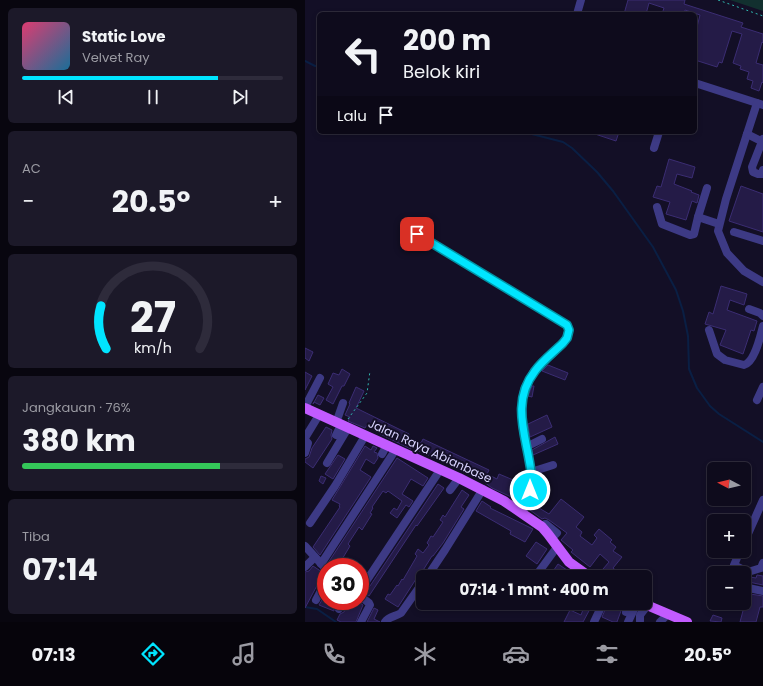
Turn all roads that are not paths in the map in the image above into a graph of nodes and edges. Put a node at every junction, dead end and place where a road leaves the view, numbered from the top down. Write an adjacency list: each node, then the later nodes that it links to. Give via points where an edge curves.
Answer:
1 (581, 0): 2 (street)
2 (578, 12)
3 (697, 85): 4 (street)
4 (760, 104): 6 (street)
5 (658, 134): 8 (street)
6 (747, 134): 7 (street); 13 (street)
7 (762, 140): 9 (street, via 752,167 753,172 758,174 762,174)
8 (654, 148)
9 (763, 170)
10 (707, 188): 12 (street)
11 (657, 207): 12 (street, via 663,224 689,235 693,234)
12 (698, 218): 13 (street)
13 (719, 224): 17 (street, via 718,231 727,253 744,271)
14 (734, 232): 16 (street)
15 (417, 234): 34 (street, via 567,325 567,338 534,371 525,387 522,426)
16 (763, 241)
17 (763, 282)
18 (749, 310): 19 (street)
19 (763, 316)
20 (763, 326): 22 (street)
21 (709, 330): 22 (street, via 717,354 725,360 746,365)
22 (760, 344)
23 (320, 378): 27 (street)
24 (763, 387): 25 (street)
25 (757, 400)
26 (343, 403): 29 (street)
27 (305, 408): 28 (main road, Jalan Raya Abianbase)
28 (319, 415): 29 (main road, Jalan Raya Abianbase); 32 (street)
29 (342, 426): 30 (street); 31 (main road, Jalan Raya Abianbase); 37 (street)
30 (336, 435)
31 (365, 436): 35 (main road, Jalan Raya Abianbase); 46 (street)
32 (305, 439): 36 (street, via 309,443)
33 (542, 439): 34 (street)
34 (526, 447): 40 (street)
35 (388, 450): 39 (main road, Jalan Raya Abianbase); 51 (street)
36 (305, 452)
37 (327, 463)
38 (553, 465): 40 (street)
39 (440, 470): 41 (main road, Jalan Raya Abianbase); 58 (street)
40 (531, 472): 45 (street, via 529,500)
41 (459, 478): 42 (main road, Jalan Raya Abianbase); 43 (street)
42 (483, 489): 45 (main road, Jalan Raya Abianbase); 54 (street)
43 (450, 490)
44 (763, 500): 47 (street)
45 (522, 512): 48 (main road, Jalan Raya Abianbase, via 542,528)
46 (310, 522)
47 (751, 527)
48 (554, 543): 55 (street); 56 (main road, Jalan Raya Abianbase, via 569,562)
49 (305, 546): 50 (street)
50 (315, 557): 53 (street)
51 (329, 558)
52 (763, 563): 57 (street, via 761,568)
53 (305, 567)
54 (432, 570)
55 (539, 570)
56 (580, 570)
57 (751, 571)
58 (369, 577)
59 (751, 588): 60 (street)
60 (763, 591)
61 (416, 592): 70 (street, via 401,613)
62 (652, 608): 67 (main road)
63 (367, 610): 69 (street)
64 (600, 610): 71 (street)
65 (634, 610): 72 (street)
66 (642, 610): 68 (street)
67 (673, 618): 73 (street); 74 (main road)
68 (640, 621)
69 (361, 622)
70 (385, 622)
71 (594, 622)
72 (628, 622)
73 (660, 622)
74 (687, 622)

